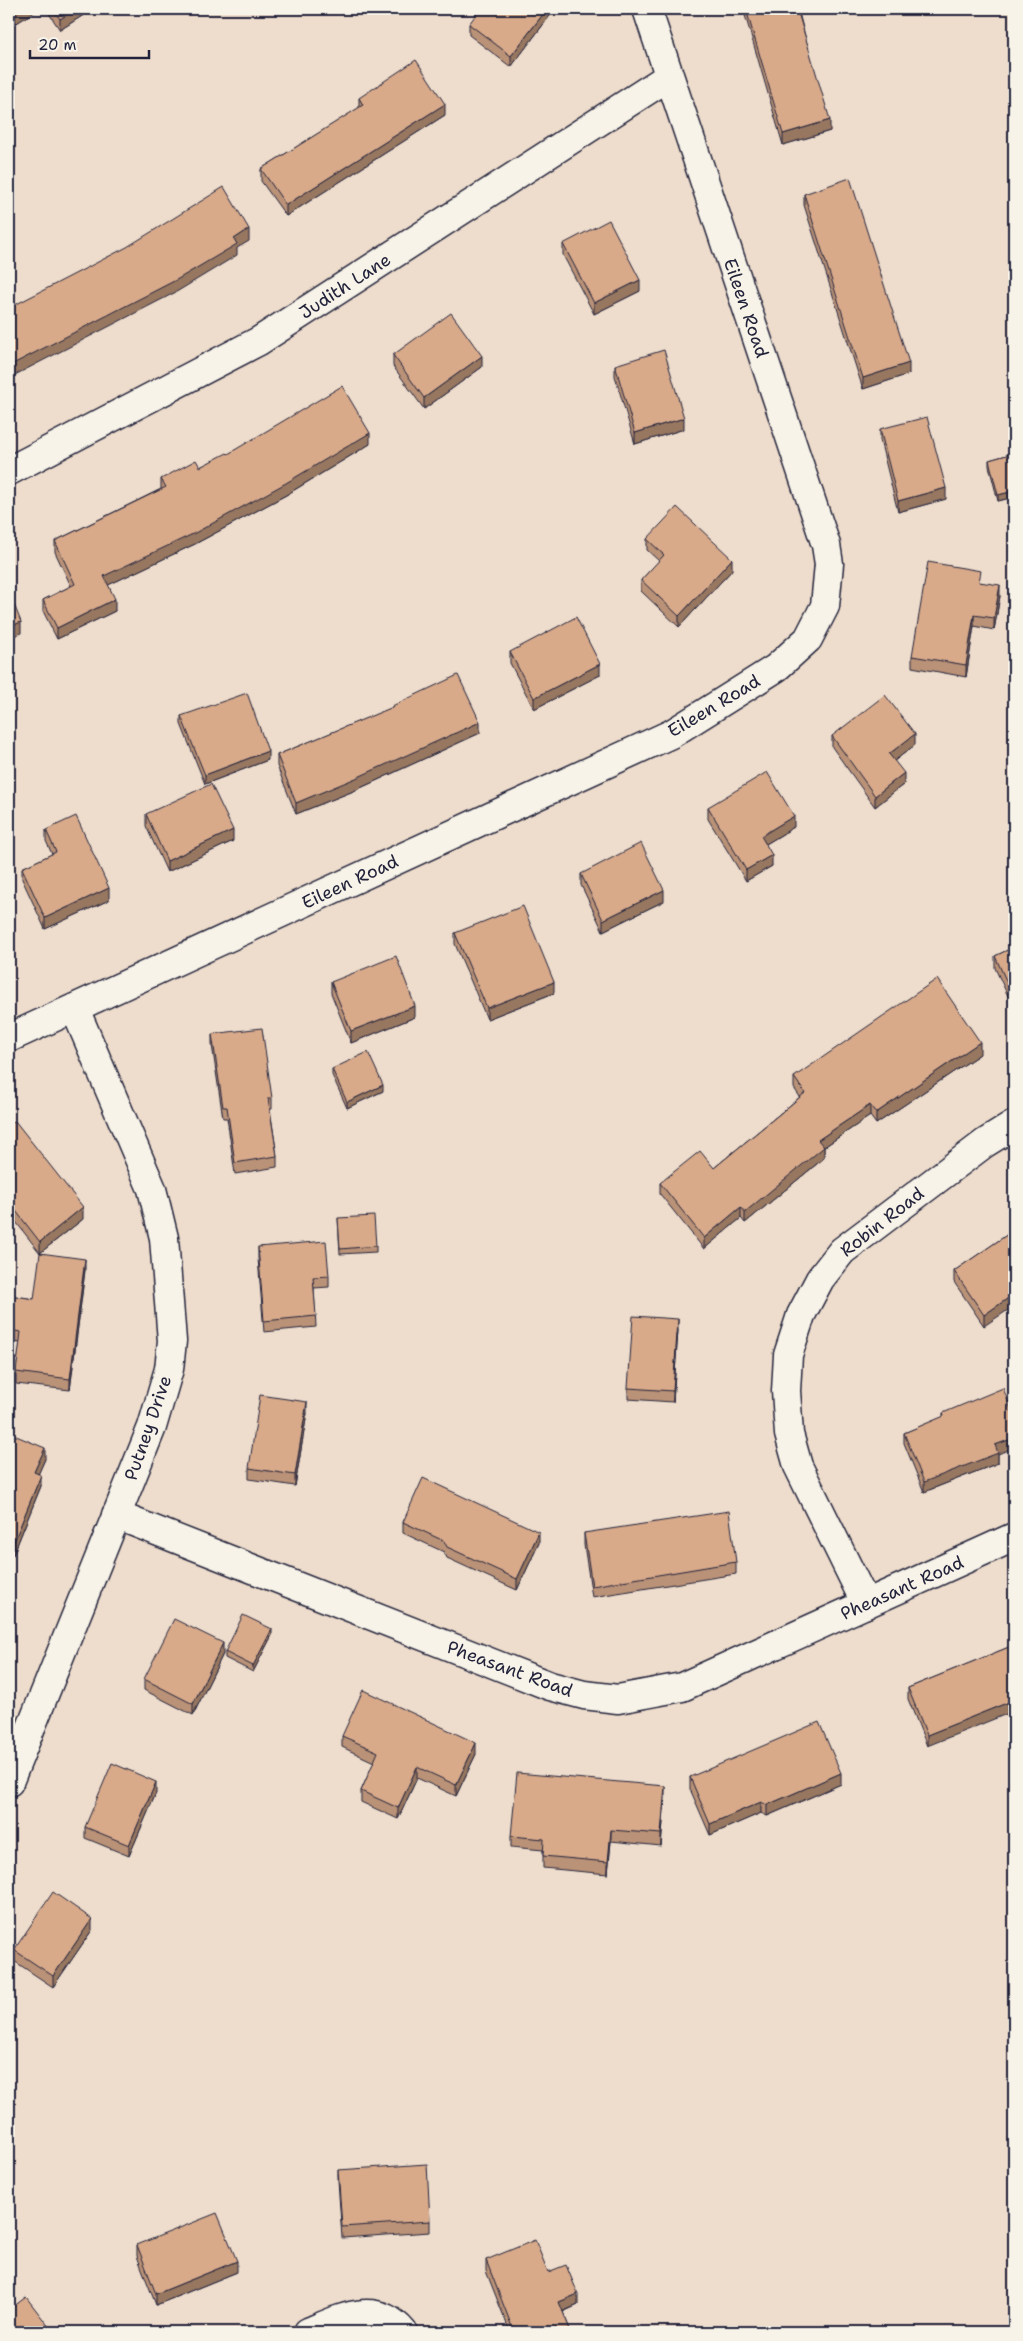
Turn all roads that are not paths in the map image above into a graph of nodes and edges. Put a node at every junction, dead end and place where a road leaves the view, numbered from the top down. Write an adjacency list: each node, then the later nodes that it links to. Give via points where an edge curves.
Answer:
1 (647, 9): 2 (street, Eileen Road)
2 (668, 77): 3 (street, Judith Lane, via 259,341); 4 (street, Eileen Road, via 826,545 829,564 825,606 808,639 762,678 671,734)
3 (9, 471)
4 (75, 1009): 5 (street, Eileen Road); 7 (street, Putney Drive, via 152,1189 164,1238 171,1312 170,1360 163,1396)
5 (9, 1038)
6 (1014, 1125): 9 (street, Robin Road, via 985,1143 842,1251 820,1279 801,1315 788,1355 789,1434 798,1466)
7 (116, 1515): 9 (street, Pheasant Road, via 550,1686 584,1695 618,1699 682,1687); 10 (street, Putney Drive)
8 (1014, 1537): 9 (street, Pheasant Road)
9 (866, 1604)
10 (9, 1782)
11 (308, 2332): 12 (street, via 363,2312 391,2321)
12 (402, 2332)

